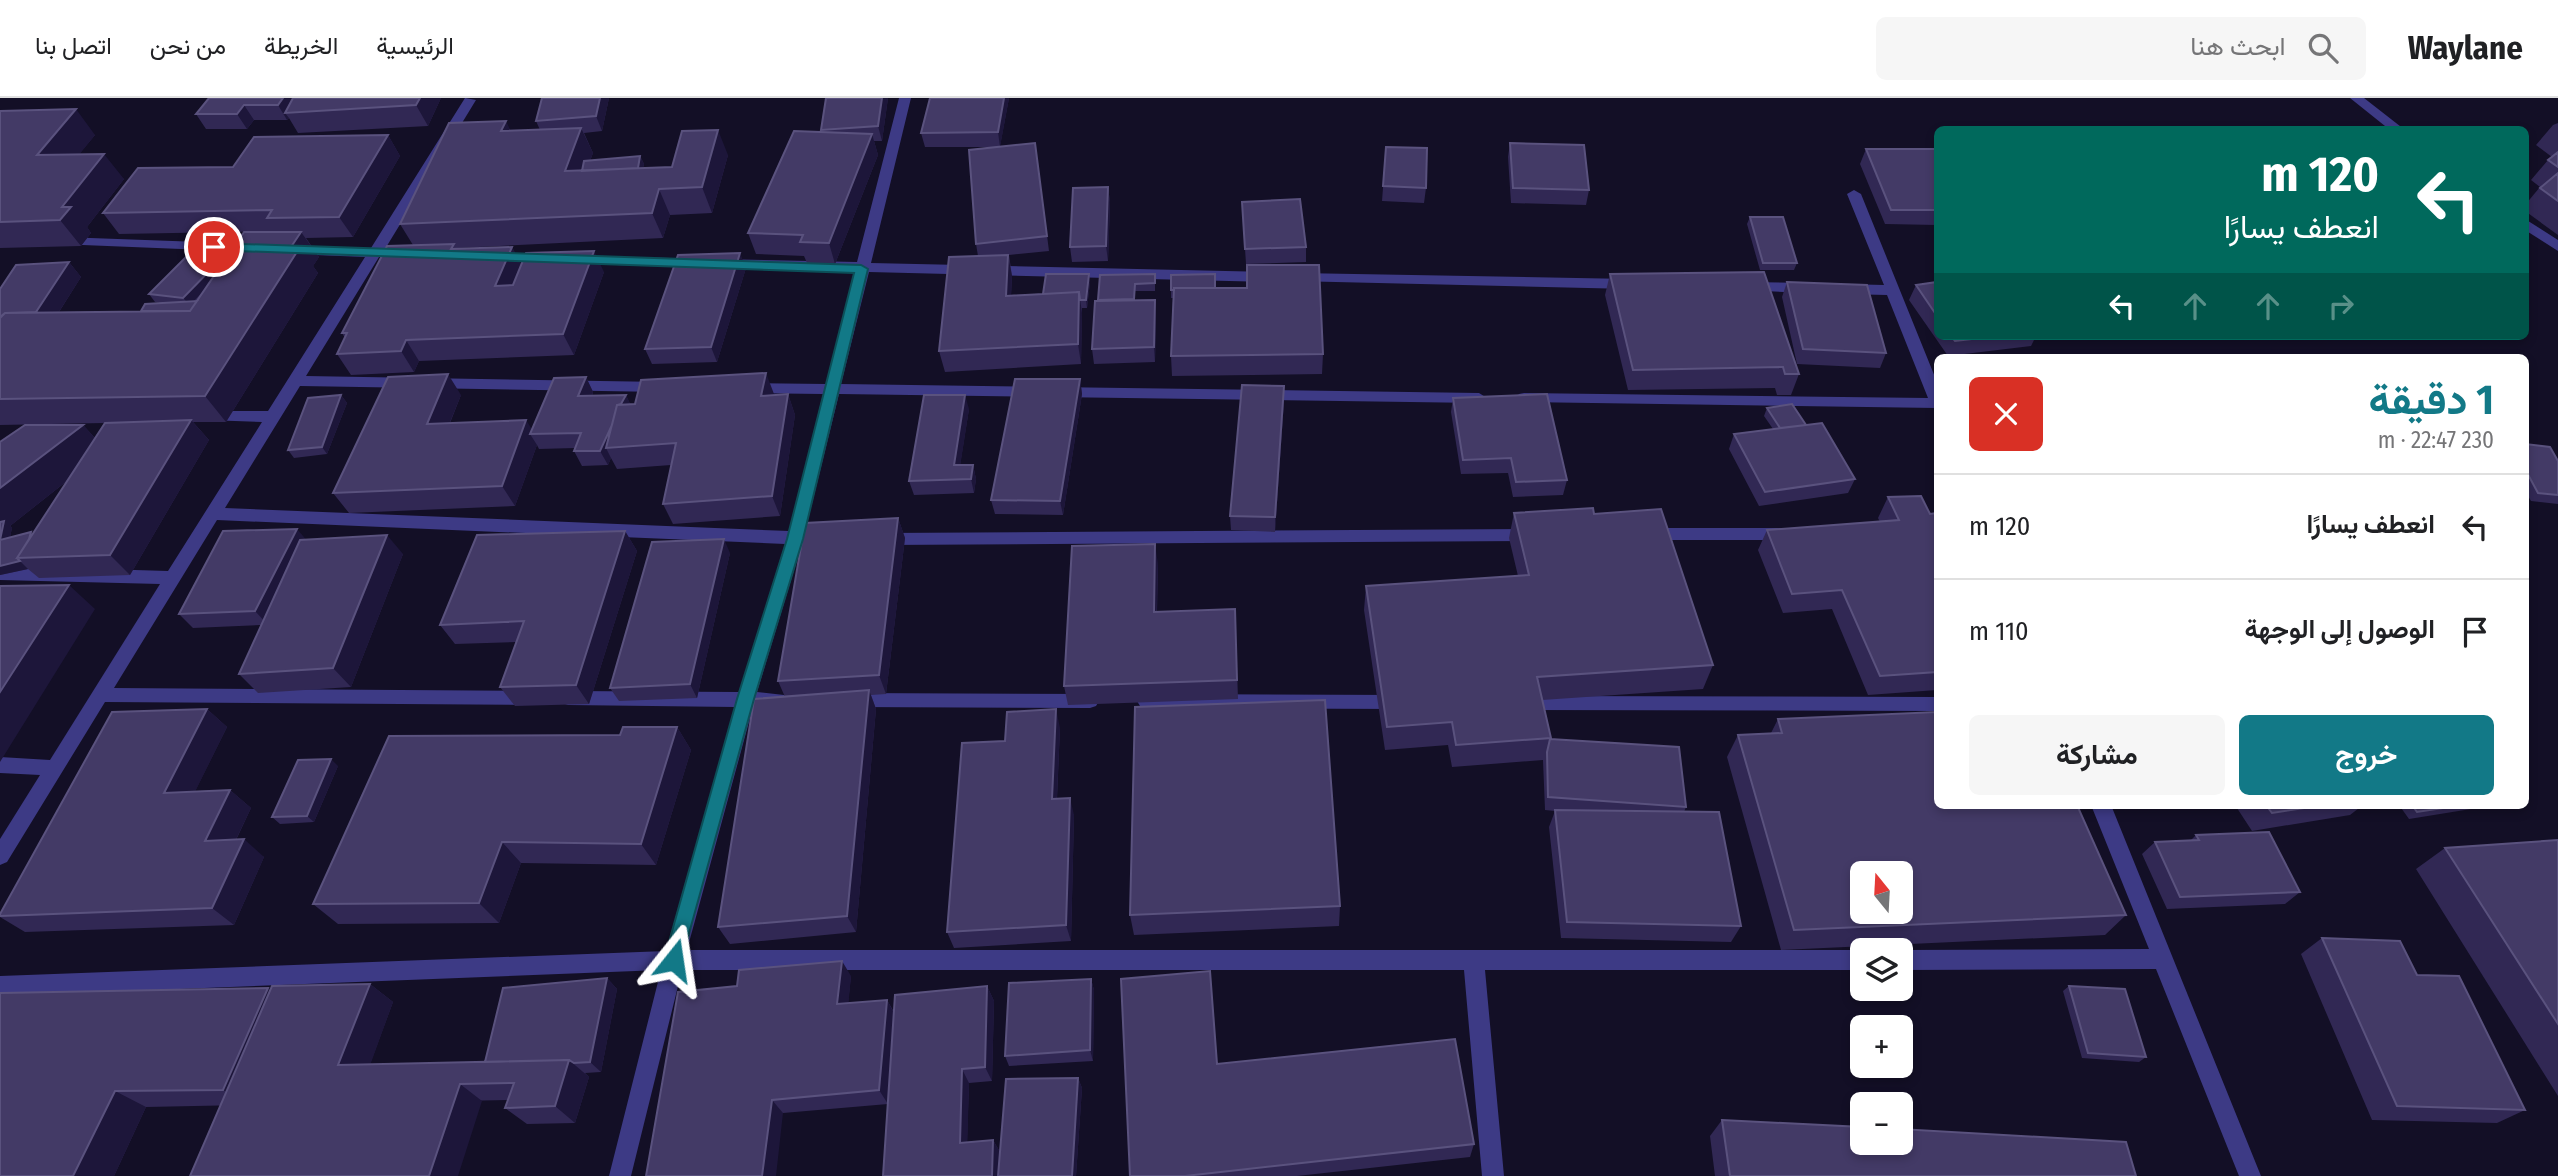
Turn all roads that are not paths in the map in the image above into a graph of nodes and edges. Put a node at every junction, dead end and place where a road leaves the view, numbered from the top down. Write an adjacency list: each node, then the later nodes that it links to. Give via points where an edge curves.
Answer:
1 (905, 98): 12 (street)
2 (2356, 98): 4 (street)
3 (470, 100): 9 (street)
4 (2394, 126)
5 (1854, 194): 15 (street)
6 (2529, 226): 8 (street)
7 (42, 240): 9 (street)
8 (2558, 247)
9 (375, 253): 10 (street); 16 (street)
10 (417, 254)
11 (556, 259): 12 (street)
12 (861, 269): 13 (street); 19 (street)
13 (1642, 285)
14 (1726, 286): 15 (street)
15 (1893, 290): 20 (street)
16 (296, 381): 17 (street); 23 (street)
17 (681, 387)
18 (736, 388): 19 (street)
19 (832, 390): 21 (street); 28 (street)
20 (1934, 394)
21 (1934, 402)
22 (191, 415): 23 (street)
23 (273, 417): 24 (street)
24 (212, 513): 28 (street); 32 (street)
25 (1631, 534): 26 (street)
26 (1798, 534)
27 (1547, 535): 30 (street)
28 (795, 539): 29 (street); 34 (street)
29 (837, 539)
30 (865, 539)
31 (0, 573): 32 (street)
32 (172, 578): 33 (street)
33 (99, 695): 34 (street); 43 (street)
34 (746, 699): 35 (street); 47 (street)
35 (801, 700)
36 (829, 700): 37 (street)
37 (1106, 701)
38 (1133, 701): 39 (street)
39 (1424, 702)
40 (1508, 703): 41 (street)
41 (1934, 704)
42 (0, 765): 43 (street)
43 (54, 768): 45 (street)
44 (2103, 809): 46 (street)
45 (0, 856)
46 (2163, 959): 49 (street); 54 (street)
47 (674, 960): 50 (street); 51 (street); 52 (street)
48 (1850, 960): 50 (street)
49 (1913, 960)
50 (1474, 962): 53 (street)
51 (0, 986)
52 (620, 1176)
53 (1493, 1176)
54 (2250, 1176)

